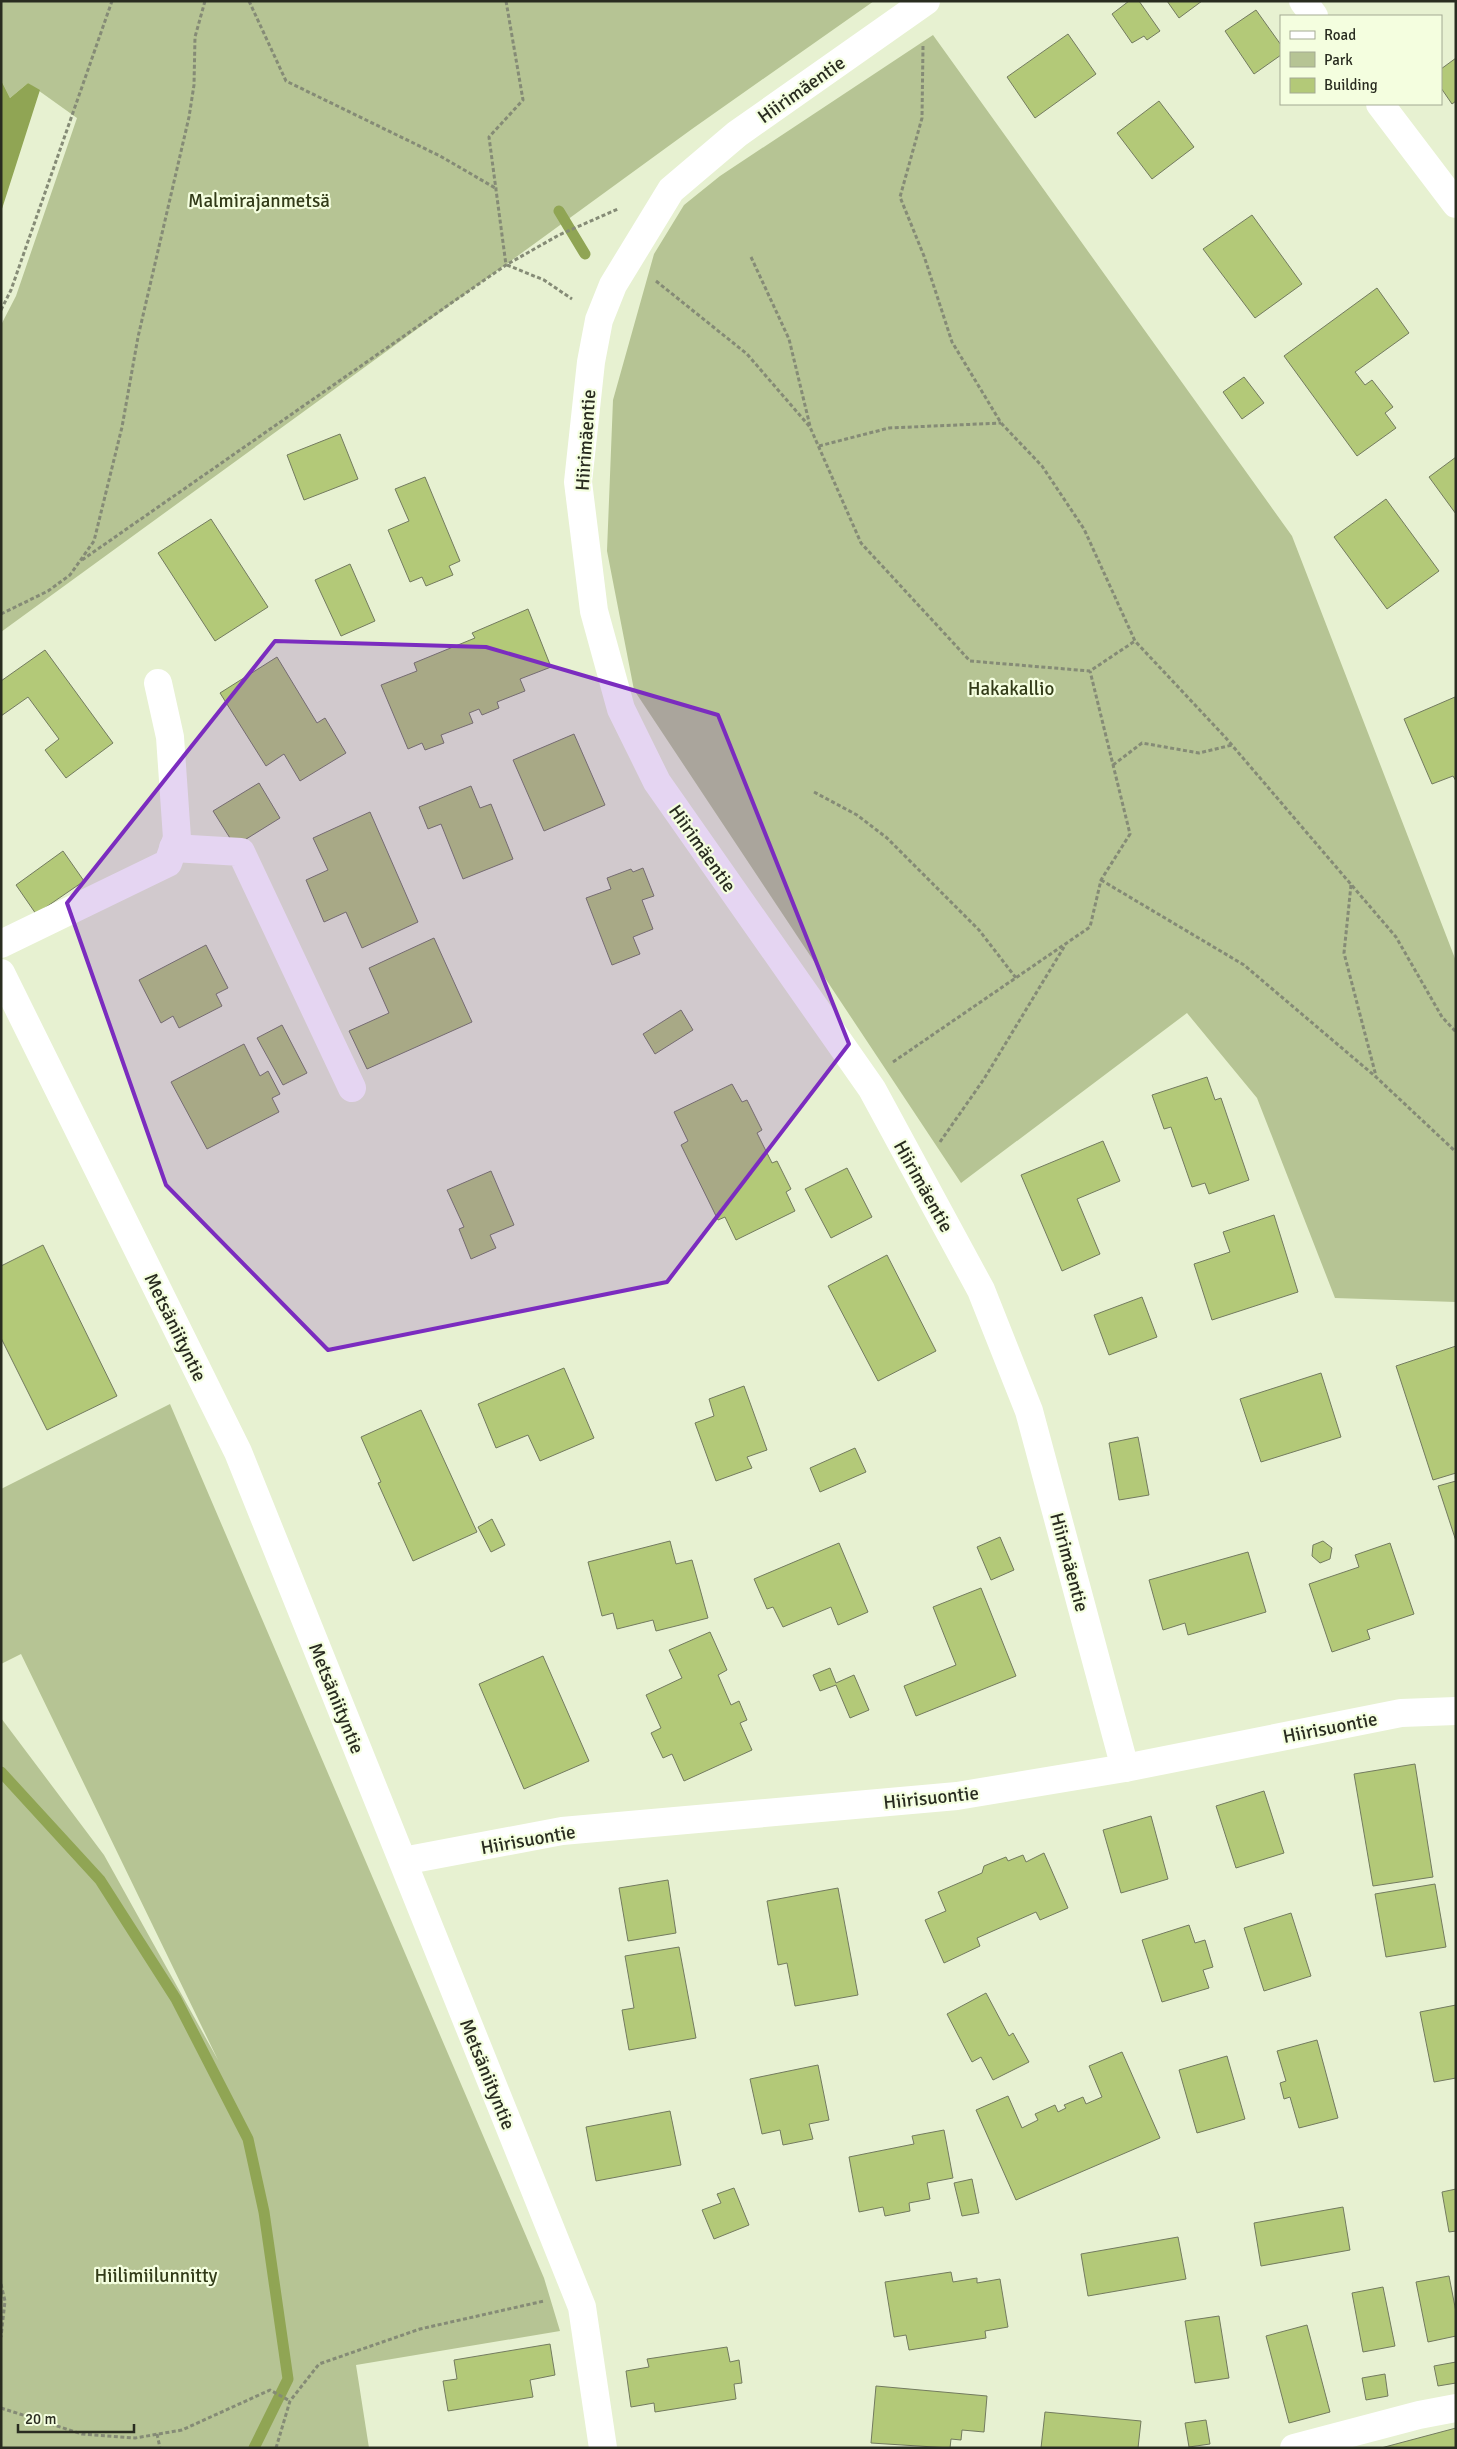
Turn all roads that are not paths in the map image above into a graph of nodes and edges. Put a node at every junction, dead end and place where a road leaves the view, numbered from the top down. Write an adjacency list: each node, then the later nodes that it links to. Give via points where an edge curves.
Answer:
1 (1303, 1): 3 (street)
2 (925, 2): 12 (street, Hiirimäentie, via 738,134 671,190 613,285 599,320 591,362 578,482 594,611 621,709 657,782 866,1081 980,1290 1029,1411)
3 (1313, 15)
4 (1381, 105): 5 (street)
5 (1456, 204)
6 (158, 684): 7 (street, via 170,737 177,838)
7 (174, 848): 8 (street, via 168,863); 10 (street, via 242,852)
8 (1, 944)
9 (1, 974): 13 (street, Metsäniityntie, via 238,1452)
10 (352, 1088)
11 (1456, 1711): 12 (street, Hiirisuontie, via 1401,1714)
12 (1125, 1768): 13 (street, Hiirisuontie, via 956,1796 562,1831)
13 (402, 1861): 16 (street, Metsäniityntie, via 582,2307)
14 (1456, 2408): 15 (street, via 1418,2415)
15 (1310, 2446)
16 (603, 2448)

